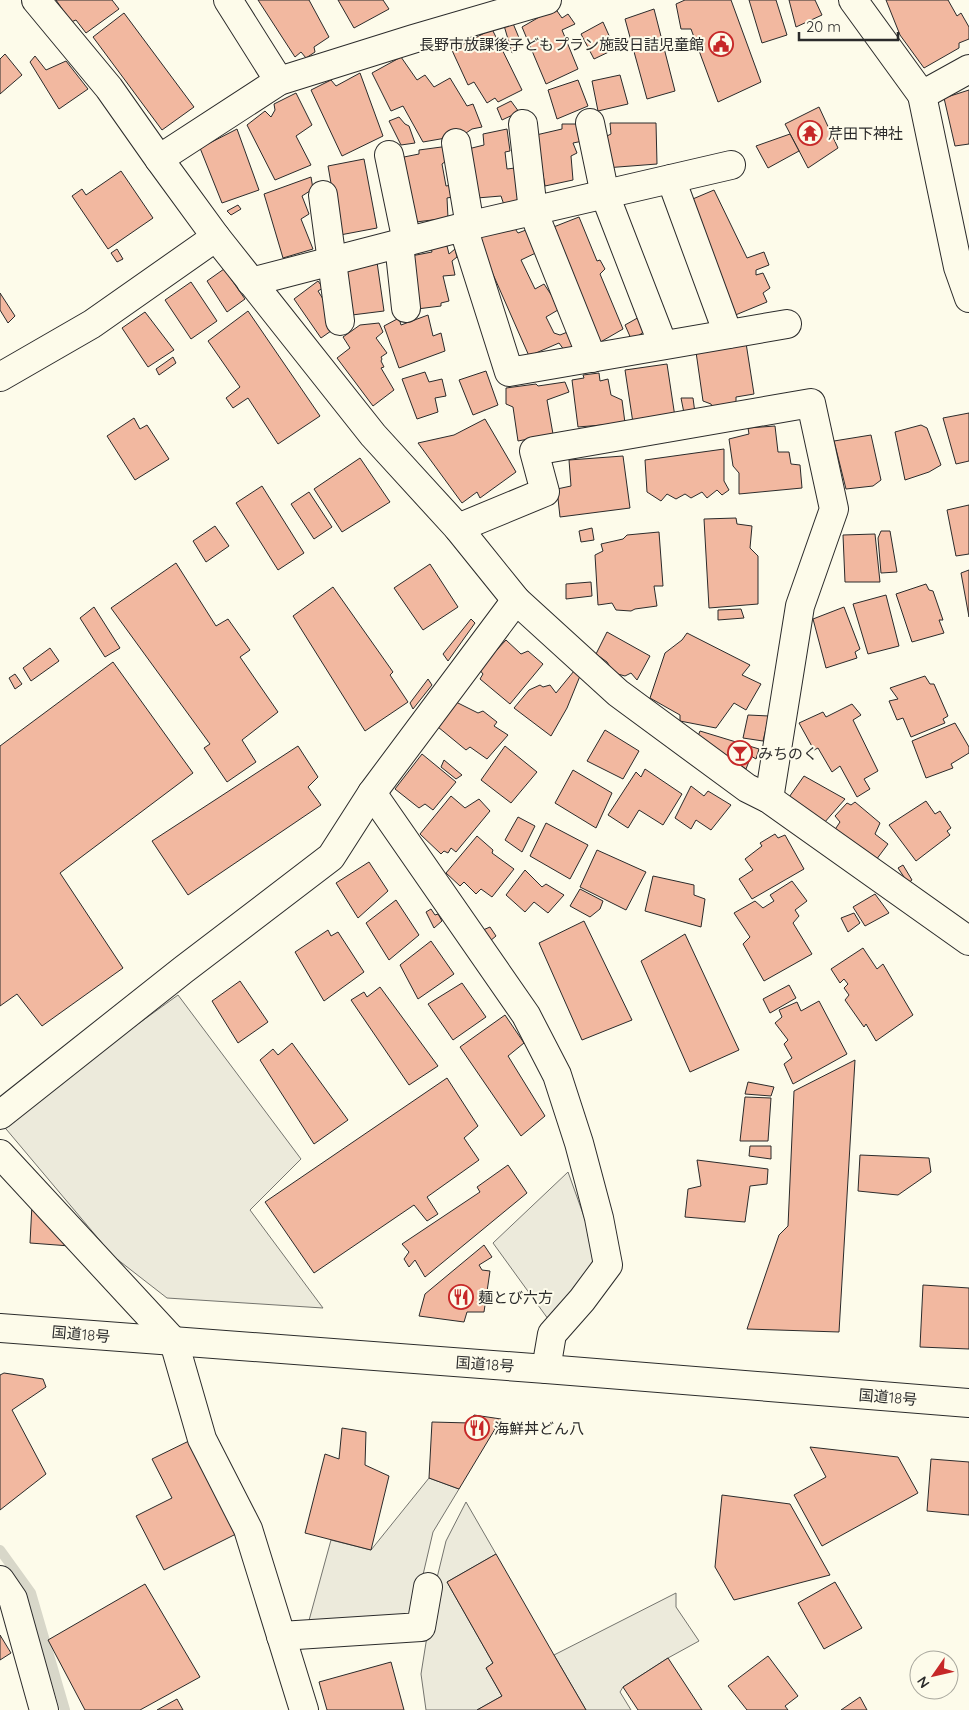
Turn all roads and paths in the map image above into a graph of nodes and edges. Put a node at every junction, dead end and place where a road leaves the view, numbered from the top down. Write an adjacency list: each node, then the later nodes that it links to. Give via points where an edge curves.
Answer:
1 (36, 0): 12 (main road, via 110,88)
2 (228, 0): 6 (main road)
3 (548, 0): 6 (main road, via 413,38)
4 (853, 0): 7 (main road)
5 (969, 70): 7 (main road)
6 (279, 81): 12 (main road)
7 (922, 95): 23 (main road, via 958,266)
8 (590, 123): 15 (main road)
9 (524, 124): 17 (main road)
10 (456, 143): 18 (main road)
11 (389, 155): 20 (main road)
12 (159, 159): 19 (main road)
13 (731, 165): 14 (main road)
14 (671, 179): 15 (main road); 27 (main road)
15 (605, 194): 17 (main road); 28 (main road)
16 (322, 196): 21 (main road)
17 (533, 211): 18 (main road); 29 (main road)
18 (466, 226): 20 (main road); 29 (main road, via 509,372)
19 (216, 237): 22 (main road); 30 (main road, via 92,324)
20 (403, 243): 21 (main road); 24 (main road)
21 (332, 261): 22 (main road); 25 (main road)
22 (251, 282): 31 (main road, via 373,435)
23 (969, 298)
24 (406, 308)
25 (340, 321)
26 (787, 324): 27 (main road)
27 (728, 334): 28 (main road)
28 (663, 345): 29 (main road)
29 (592, 358)
30 (0, 377)
31 (458, 528): 32 (main road); 34 (main road, via 545,492 534,451 811,404 834,509 800,606)
32 (516, 600): 33 (main road); 34 (main road, via 618,693 747,788)
33 (372, 794): 36 (main road, via 331,857); 40 (main road, via 526,1015 557,1075 579,1143 608,1265 552,1334)
34 (769, 799): 35 (main road)
35 (969, 941)
36 (0, 1115)
37 (0, 1154): 39 (main road)
38 (0, 1328): 39 (main road, 国道18号)
39 (174, 1342): 40 (main road, 国道18号); 44 (main road, via 202,1439 248,1528)
40 (546, 1369): 41 (main road, 国道18号)
41 (969, 1403)
42 (0, 1580): 45 (main road, via 13,1599)
43 (428, 1586): 44 (main road, via 421,1627)
44 (281, 1636): 46 (main road)
45 (44, 1710)
46 (304, 1710)

